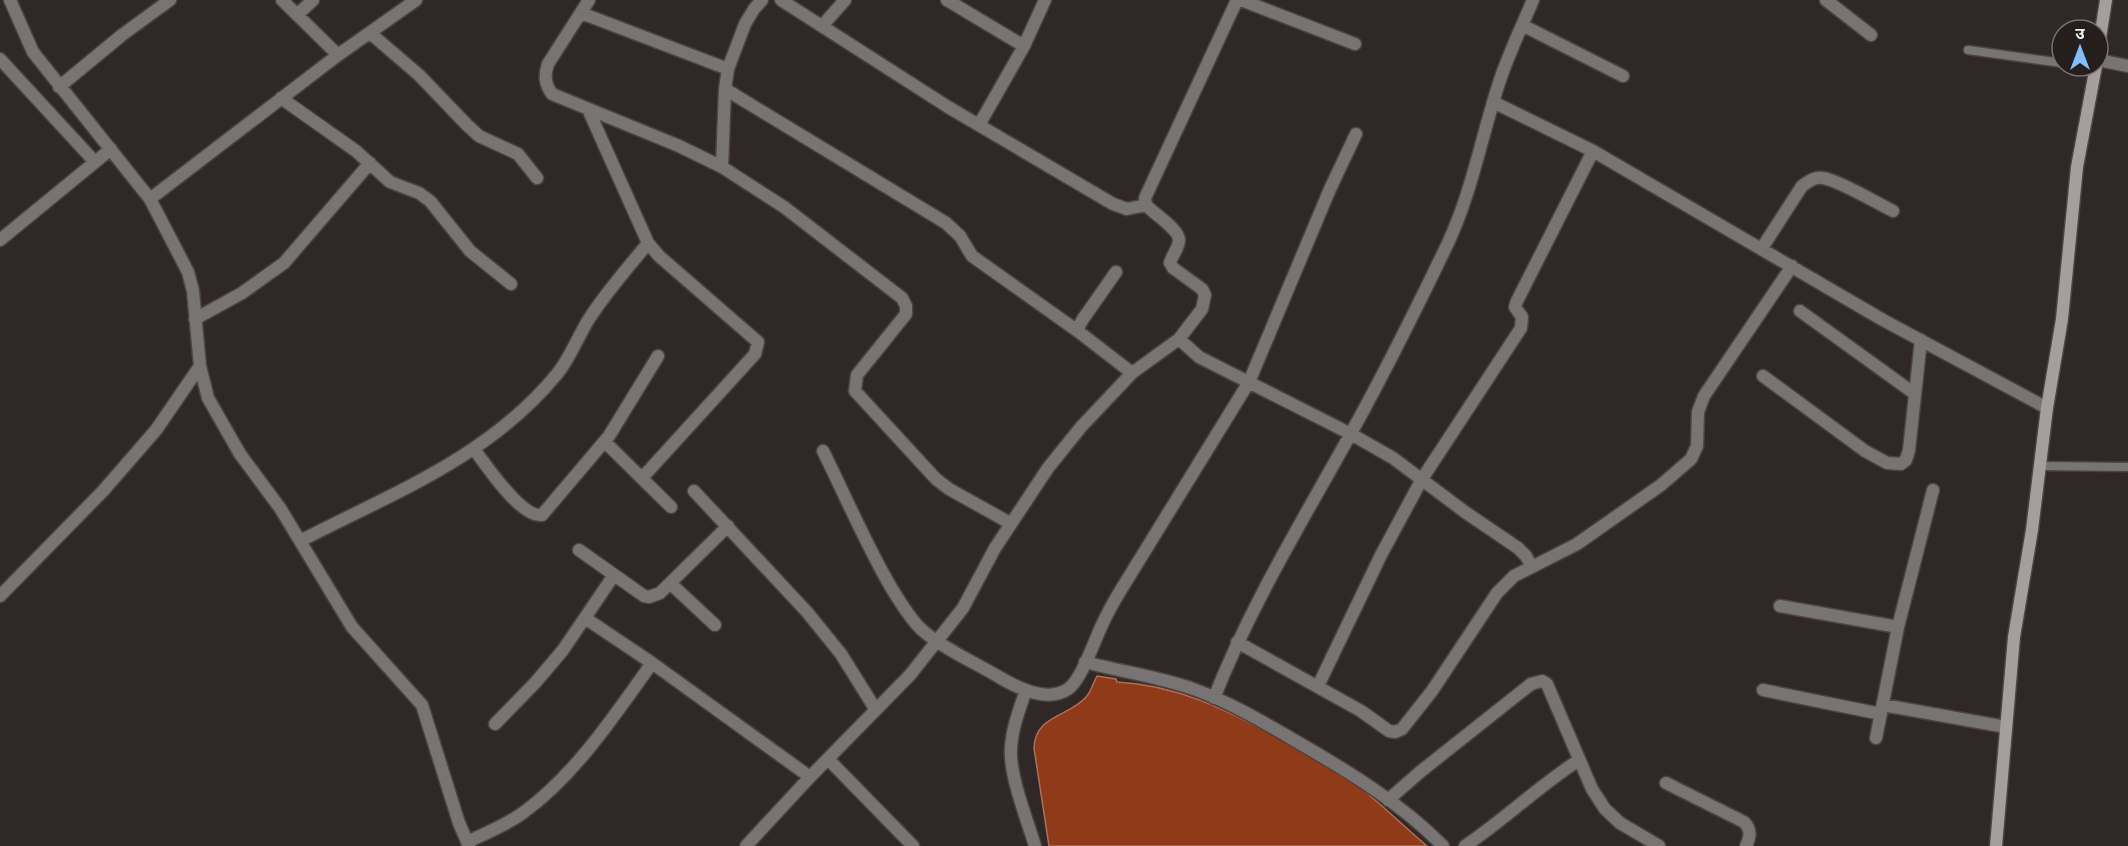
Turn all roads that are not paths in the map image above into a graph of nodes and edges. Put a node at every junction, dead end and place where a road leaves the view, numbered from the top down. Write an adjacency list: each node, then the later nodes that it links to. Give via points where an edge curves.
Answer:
1 (10, 0): 34 (street, via 33,52)
2 (170, 0): 34 (street)
3 (282, 0): 17 (street)
4 (314, 0): 17 (street)
5 (416, 0): 21 (street)
6 (589, 0): 16 (street)
7 (762, 0): 31 (street, via 745,24)
8 (781, 0): 20 (street)
9 (845, 0): 20 (street)
10 (947, 0): 24 (street)
11 (1045, 0): 24 (street)
12 (1239, 0): 23 (street); 48 (street, via 1147,190)
13 (1533, 0): 19 (street)
14 (1826, 0): 22 (street)
15 (2106, 0): 18 (street)
16 (581, 13): 31 (street); 38 (street, via 544,75 552,94)
17 (297, 15): 26 (street)
18 (2103, 18)
19 (1522, 25): 32 (street); 37 (street)
20 (822, 27): 39 (street)
21 (370, 33): 26 (street); 46 (street, via 466,125 479,136 518,154)
22 (1871, 35)
23 (1355, 44)
24 (1024, 46): 39 (street)
25 (1968, 50): 28 (lane)
26 (338, 55): 36 (street)
27 (0, 59): 43 (street)
28 (2050, 61)
29 (2110, 65): 30 (street)
30 (2128, 66)
31 (728, 69): 35 (street)
32 (1623, 76)
33 (2094, 78): 67 (street, via 2077,166 2062,319)
34 (59, 87): 41 (street)
35 (725, 89): 45 (street); 58 (street, via 946,223 972,256)
36 (281, 98): 44 (street); 47 (street)
37 (1493, 102): 42 (street); 68 (street, via 1462,210 1412,318)
38 (588, 109): 45 (street); 51 (street)
39 (980, 125): 48 (street, via 1113,204 1127,209)
40 (1356, 134): 65 (street)
41 (111, 149): 43 (street); 47 (street)
42 (1593, 151): 52 (street); 75 (street, via 1517,301 1521,328)
43 (95, 162): 50 (street)
44 (370, 163): 55 (street, via 390,182 430,201 470,252); 57 (street, via 284,263 242,293)
45 (722, 167): 79 (street, via 784,207 902,298 906,314 857,375 855,391 936,479)
46 (537, 178)
47 (150, 199): 57 (street, via 188,272)
48 (1146, 206): 59 (street, via 1178,237 1170,263 1173,268 1205,295 1202,309)
49 (1893, 211): 52 (street, via 1835,182 1811,179 1802,186)
50 (0, 240)
51 (648, 243): 70 (street, via 602,300 559,372 531,403); 74 (street, via 758,342 755,354)
52 (1762, 248): 53 (street)
53 (1792, 266): 60 (street); 83 (street, via 1704,396 1698,412 1697,446 1691,459 1585,539)
54 (1116, 272): 58 (street, via 1083,319)
55 (510, 284)
56 (1800, 310): 66 (street)
57 (195, 318): 62 (street)
58 (1079, 332): 63 (street)
59 (1179, 339): 63 (street); 65 (street, via 1199,357)
60 (1921, 340): 66 (street); 67 (street)
61 (658, 356): 69 (street)
62 (200, 366): 81 (street, via 208,398 240,454); 86 (street, via 156,430 103,491)
63 (1132, 373): 79 (street, via 1048,468)
64 (1763, 376): 66 (street, via 1865,451 1895,465 1906,460)
65 (1249, 382): 68 (street); 93 (street, via 1119,593)
66 (1915, 393)
67 (2047, 408): 72 (street)
68 (1351, 434): 75 (street); 92 (street)
69 (605, 442): 70 (street, via 549,509 536,516 508,494); 74 (street)
70 (474, 450): 81 (street)
71 (823, 451): 91 (street, via 880,569 910,618)
72 (2040, 466): 73 (lane); 102 (street, via 2014,637)
73 (2128, 467)
74 (642, 478): 78 (street)
75 (1422, 479): 83 (street, via 1518,548); 95 (street)
76 (694, 490): 80 (street)
77 (1933, 490): 90 (street)
78 (671, 507)
79 (1010, 523): 91 (street, via 963,608)
80 (728, 526): 85 (street); 100 (street, via 841,654)
81 (300, 541): 109 (street, via 352,627 422,705)
82 (579, 550): 84 (street)
83 (1532, 567): 95 (street, via 1514,576 1497,593 1402,729 1389,731)
84 (614, 575): 85 (street, via 649,597); 88 (street)
85 (670, 583): 89 (street)
86 (0, 596)
87 (1780, 606): 90 (street)
88 (585, 618): 94 (street); 101 (street, via 536,683)
89 (715, 625)
90 (1898, 627): 99 (street)
91 (938, 642): 96 (street); 100 (street)
92 (1238, 642): 95 (street); 98 (street)
93 (1085, 662): 96 (street, via 1067,689 1046,695); 98 (street, via 1180,685)
94 (652, 663): 106 (street); 109 (street, via 601,733 540,800)
95 (1318, 686)
96 (1026, 690): 112 (street, via 1010,749)
97 (1763, 690): 99 (street)
98 (1214, 698): 108 (street, via 1340,767)
99 (1882, 709): 102 (street); 103 (street)
100 (876, 710): 104 (street)
101 (495, 724)
102 (2006, 727): 117 (street)
103 (1876, 738)
104 (828, 759): 106 (street); 111 (street)
105 (1580, 760): 108 (street, via 1547,684 1537,681); 114 (street); 115 (street, via 1605,809 1620,823)
106 (810, 777): 110 (street)
107 (1666, 783): 116 (street, via 1744,822 1750,832)
108 (1388, 800): 113 (street)
109 (468, 844)
110 (746, 846)
111 (913, 846)
112 (1035, 846)
113 (1443, 846)
114 (1465, 846)
115 (1659, 846)
116 (1746, 846)
117 (1996, 846)

